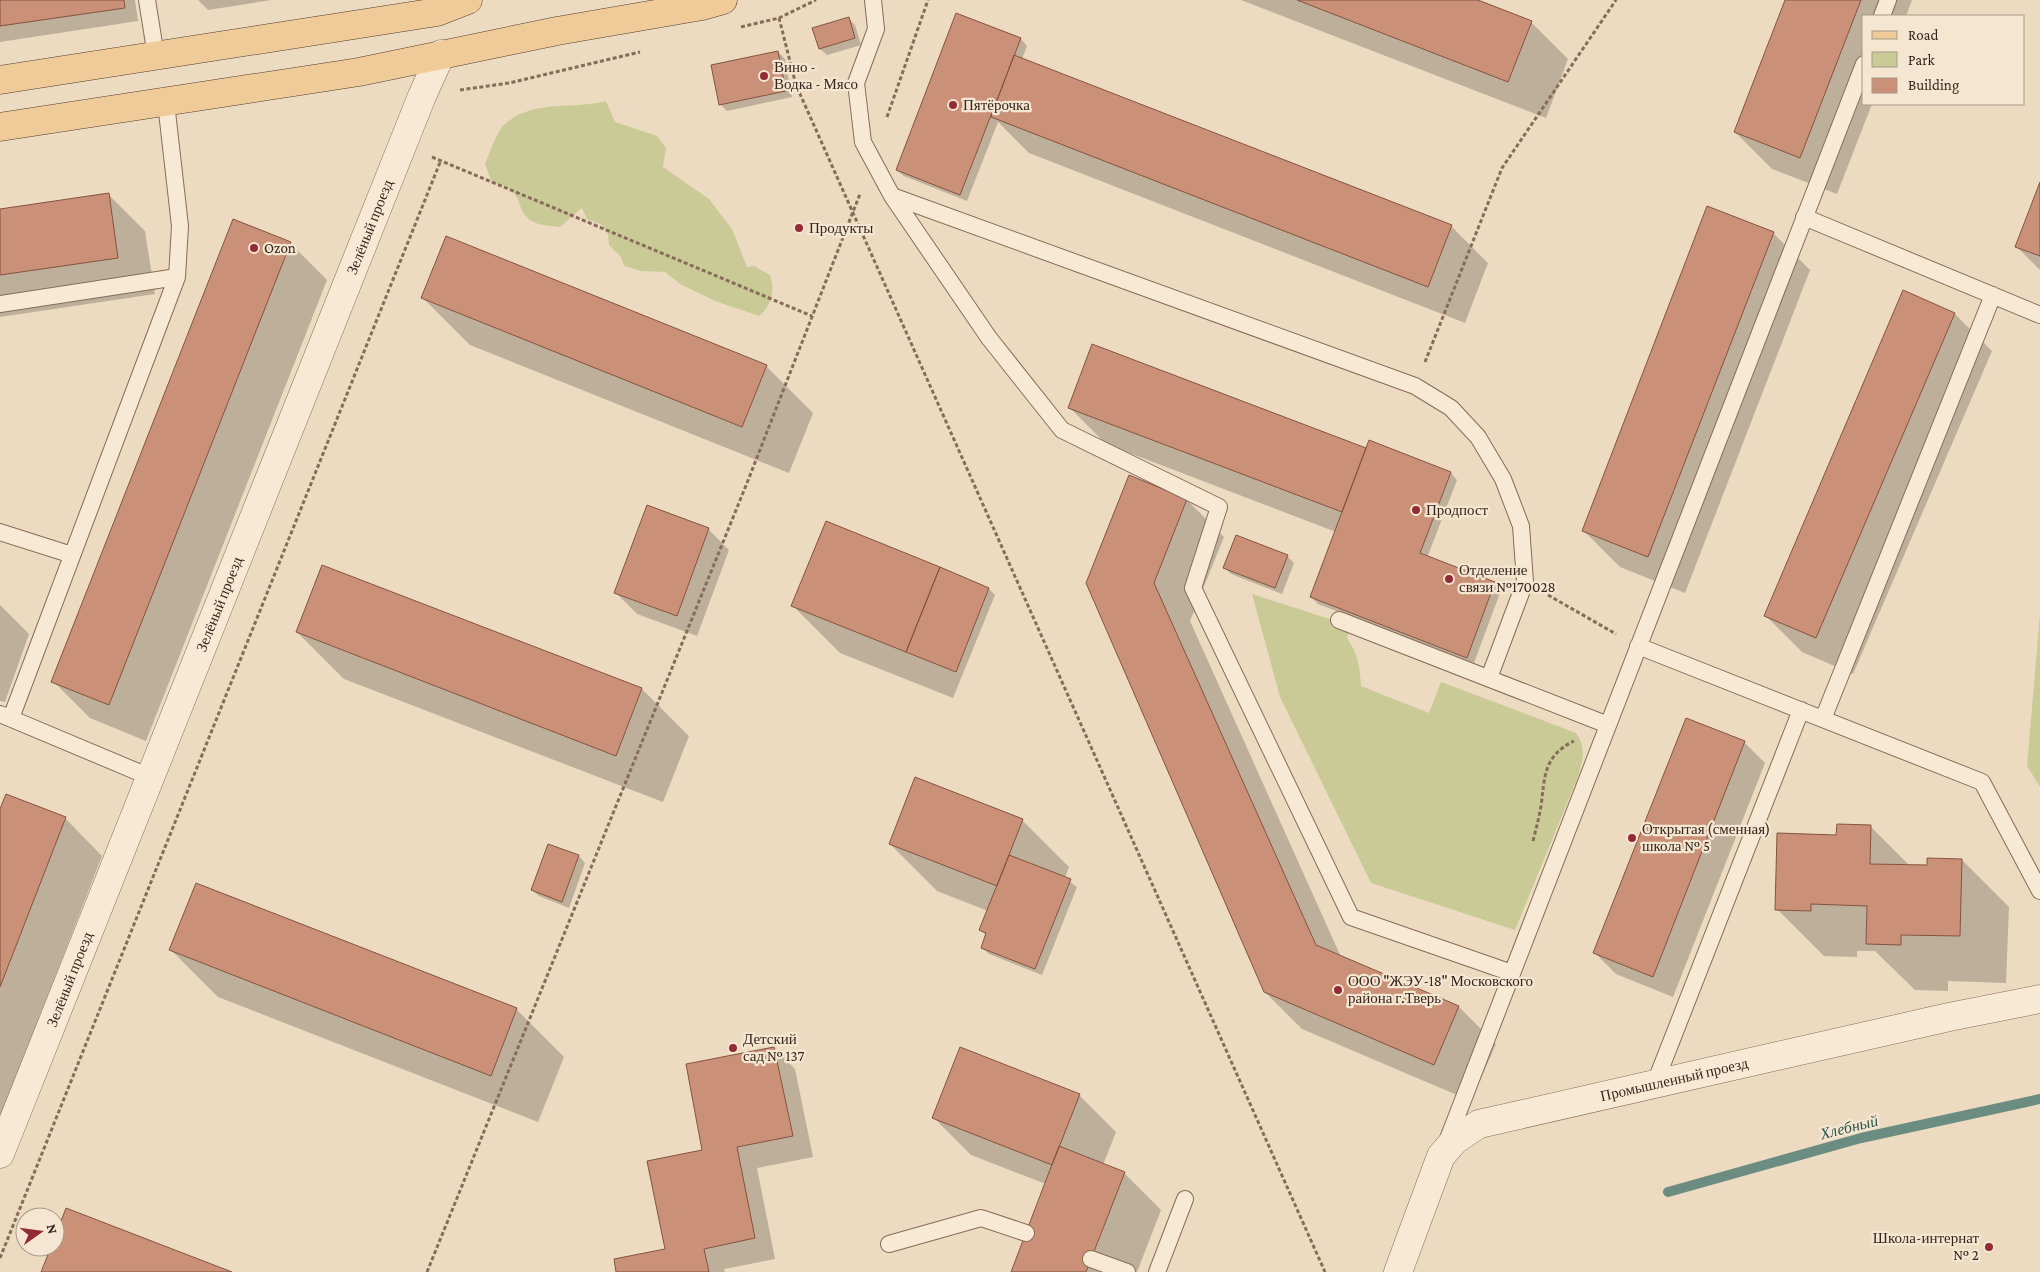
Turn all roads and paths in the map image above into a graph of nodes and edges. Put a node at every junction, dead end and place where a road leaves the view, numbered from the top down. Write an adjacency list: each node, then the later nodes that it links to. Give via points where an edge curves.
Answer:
1 (147, 0): 12 (lane)
2 (468, 0): 12 (main road, via 437,12)
3 (664, 0): 8 (main road)
4 (874, 0): 18 (lane, via 876,29 856,83 863,142)
5 (928, 0): 18 (path)
6 (1616, 0): 28 (path, via 1502,168)
7 (1888, 0): 9 (lane)
8 (712, 3): 11 (main road)
9 (1882, 15)
10 (779, 18): 21 (path, via 796,85)
11 (441, 54): 15 (main road, via 359,72); 17 (street, Зелёный проезд)
12 (156, 56): 14 (main road)
13 (1862, 69): 22 (lane)
14 (0, 80)
15 (166, 103): 16 (main road); 23 (lane, via 180,226)
16 (0, 128)
17 (403, 144): 19 (path); 39 (street, Зелёный проезд)
18 (872, 159): 20 (lane)
19 (440, 160): 27 (path); 49 (path)
20 (892, 196): 28 (lane); 41 (lane, via 989,338 1062,430 1219,506 1193,588 1351,917)
21 (853, 213): 27 (path); 54 (path)
22 (1804, 217): 24 (lane); 33 (lane)
23 (177, 277): 25 (lane); 30 (lane)
24 (1992, 295): 26 (lane); 37 (lane)
25 (0, 304)
26 (2040, 315)
27 (812, 316): 51 (path)
28 (1415, 386): 31 (lane, via 1451,408 1478,437 1503,479 1521,526)
29 (0, 532): 30 (lane)
30 (72, 555): 36 (lane)
31 (1525, 582): 33 (path); 34 (lane)
32 (1338, 620): 34 (lane)
33 (1638, 646): 35 (lane); 38 (lane)
34 (1489, 678): 38 (lane)
35 (1801, 710): 37 (lane); 43 (lane)
36 (6, 716): 39 (lane)
37 (1823, 718): 40 (lane, via 1982,782)
38 (1608, 724): 41 (lane)
39 (150, 777): 44 (street, Зелёный проезд)
40 (2040, 891)
41 (1512, 973): 45 (lane)
42 (2040, 999): 43 (street, Промышленный проезд)
43 (1655, 1083): 45 (street, Промышленный проезд, via 1479,1124 1455,1140)
44 (0, 1154)
45 (1442, 1156): 55 (street, Промышленный проезд)
46 (1185, 1199): 53 (lane)
47 (1026, 1233): 48 (lane, via 981,1218)
48 (889, 1244)
49 (0, 1258)
50 (1091, 1259): 52 (lane)
51 (427, 1272)
52 (1127, 1272)
53 (1156, 1272)
54 (1326, 1272)
55 (1398, 1272)

